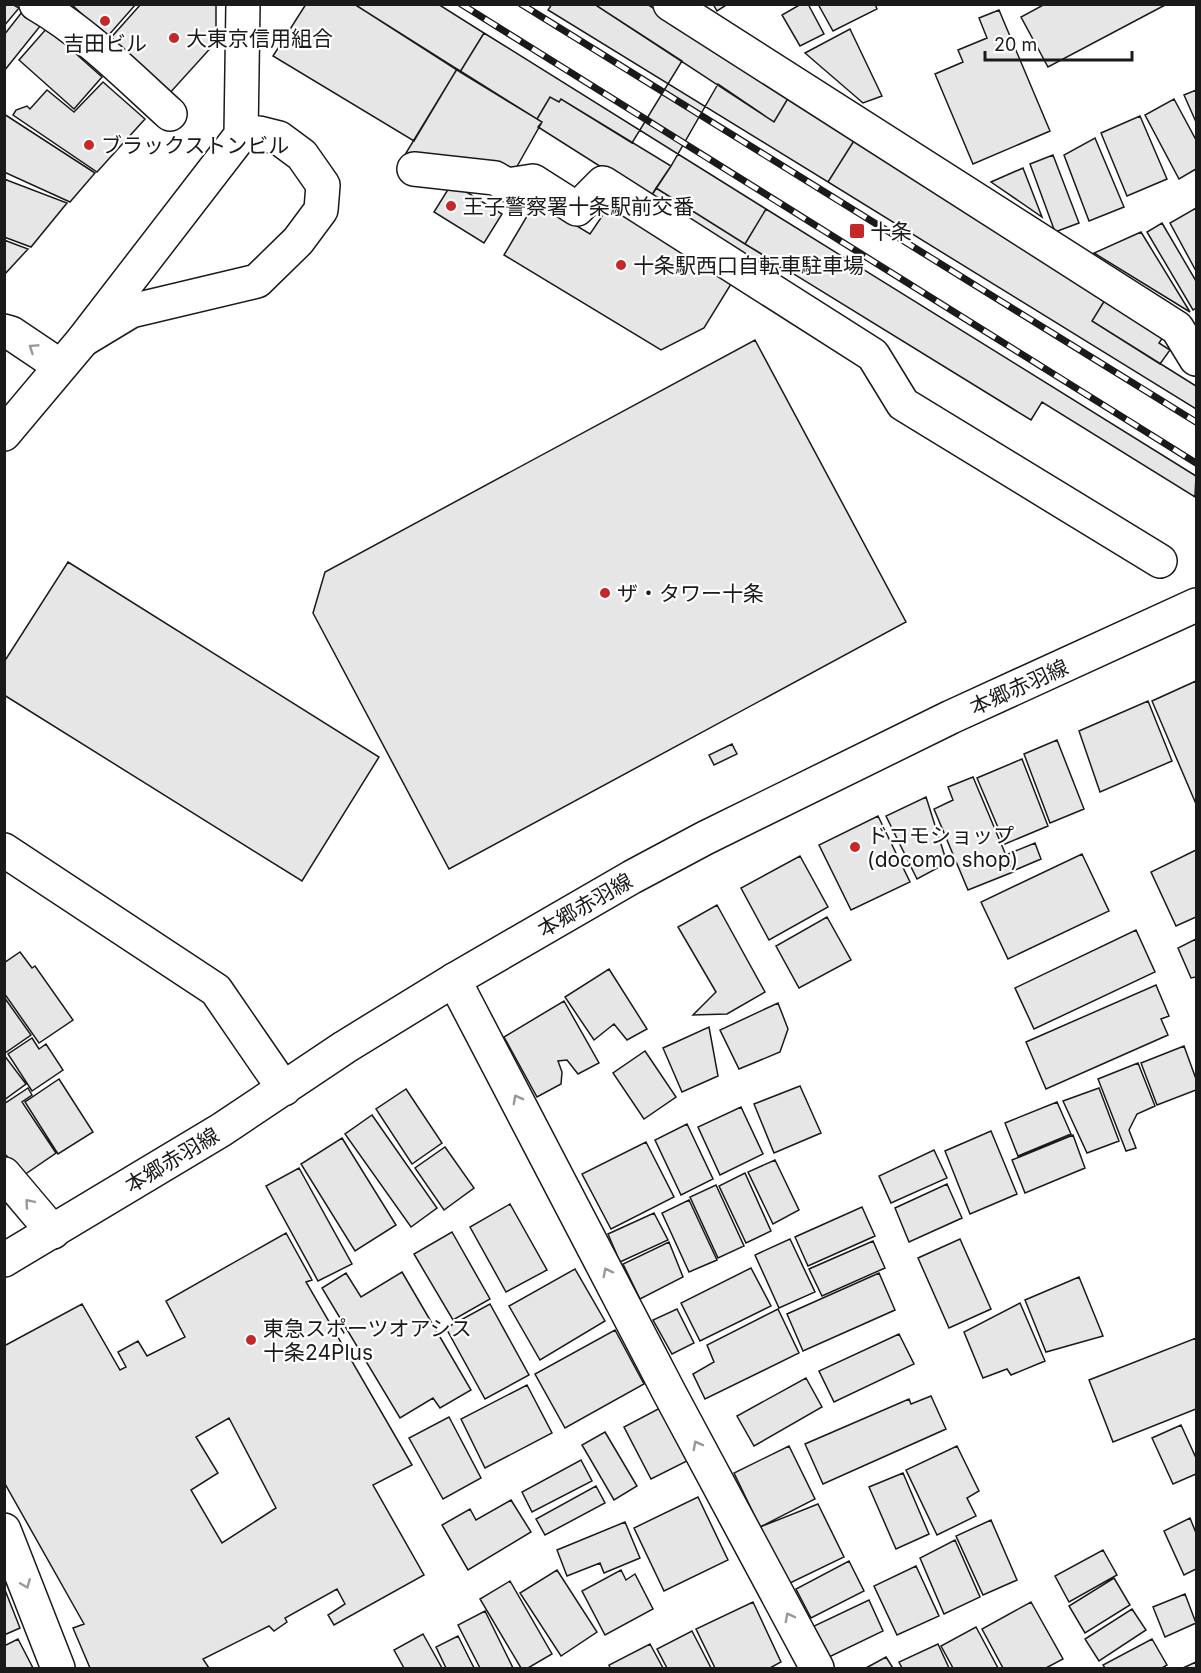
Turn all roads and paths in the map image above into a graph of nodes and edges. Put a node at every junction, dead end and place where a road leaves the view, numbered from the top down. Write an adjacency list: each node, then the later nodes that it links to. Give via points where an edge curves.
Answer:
1 (36, 4): 4 (street, via 60,18)
2 (243, 4): 5 (street)
3 (670, 4): 9 (street, via 1177,328)
4 (170, 114)
5 (242, 135): 8 (street); 8 (street, via 259,133 279,138 302,155 323,184 321,210 298,241 257,281 131,311)
6 (414, 169): 12 (street, via 495,178 507,185 533,181 576,209 603,183 873,355 903,404)
7 (4, 331): 10 (street, one-way to 7)
8 (83, 340): 10 (street)
9 (1197, 359)
10 (60, 366): 11 (street)
11 (4, 434)
12 (1160, 561)
13 (1197, 605): 15 (street, 本郷赤羽線, via 951,717 705,838)
14 (4, 850): 16 (street, via 216,990)
15 (454, 980): 16 (street, 本郷赤羽線); 22 (street, one-way to 15)
16 (284, 1089): 18 (street, 本郷赤羽線)
17 (4, 1174): 18 (street, one-way to 17)
18 (53, 1232): 19 (street, 本郷赤羽線)
19 (4, 1260)
20 (4, 1530): 21 (street, one-way to 21)
21 (58, 1668)
22 (817, 1668)

